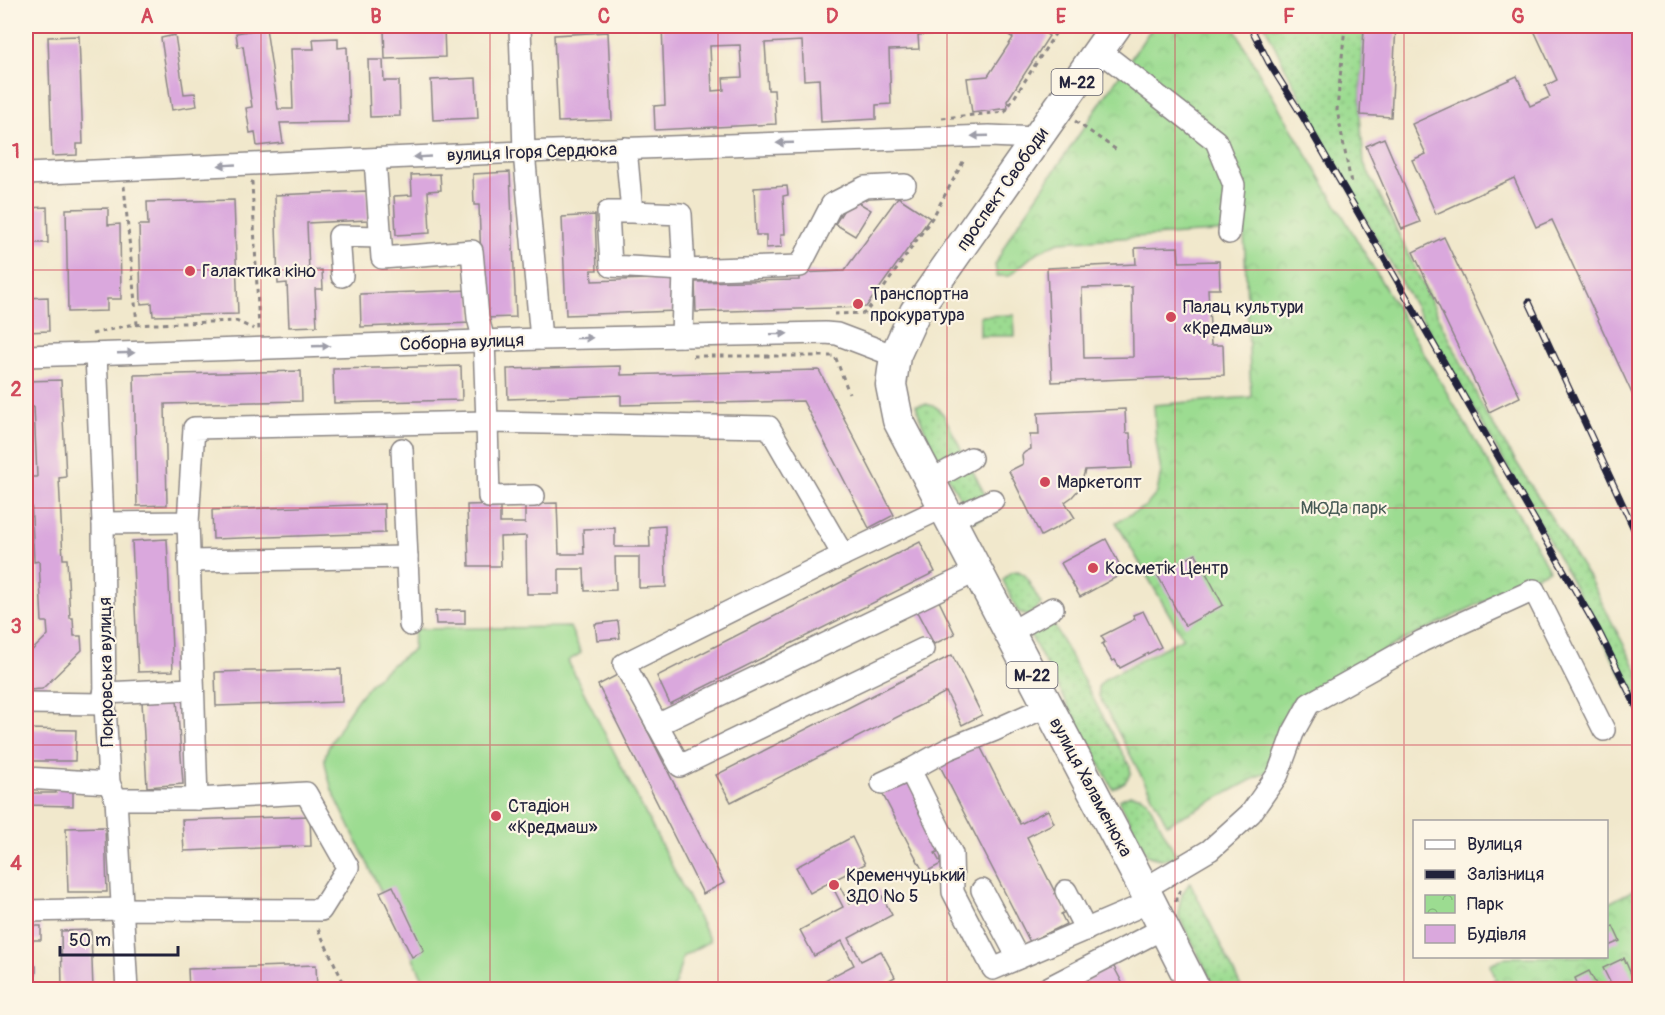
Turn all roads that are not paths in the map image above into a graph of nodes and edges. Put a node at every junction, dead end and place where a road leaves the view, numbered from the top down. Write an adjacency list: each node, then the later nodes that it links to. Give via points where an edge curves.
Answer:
1 (520, 26): 6 (street)
2 (1116, 26): 3 (highway, проспект Свободи / М-22)
3 (1099, 50): 4 (highway, проспект Свободи / М-22); 11 (street, via 1215,141 1234,185)
4 (1038, 138): 5 (street, вулиця Ігоря Сердюка, one-way to 5, via 989,136); 20 (highway, проспект Свободи / М-22, via 915,312)
5 (626, 148): 6 (street, вулиця Ігоря Сердюка); 10 (street)
6 (524, 152): 7 (street, вулиця Ігоря Сердюка, one-way to 7); 16 (street)
7 (375, 159): 8 (street, вулиця Ігоря Сердюка, one-way to 8); 12 (street)
8 (26, 174)
9 (905, 185): 13 (street, via 865,187 832,204 800,266)
10 (632, 212): 13 (street, via 681,214); 13 (street, via 608,212 611,266)
11 (1229, 233)
12 (380, 237): 14 (street, via 339,236); 17 (street, via 382,258 471,251)
13 (684, 270): 15 (street)
14 (342, 276)
15 (682, 336): 16 (street, Соборна вулиця, one-way to 15); 20 (street, Соборна вулиця, one-way to 20, via 837,334)
16 (541, 339): 17 (street, Соборна вулиця)
17 (484, 341): 18 (street, Соборна вулиця, one-way to 17); 21 (street)
18 (96, 354): 19 (street, Соборна вулиця); 29 (street, Покровська вулиця)
19 (26, 356)
20 (895, 356): 24 (highway, вулиця Халаменюка / М-22, via 891,385 898,420)
21 (487, 422): 25 (street, via 489,497); 28 (street, via 194,428); 30 (street, via 769,427)
22 (402, 449): 31 (street)
23 (972, 458): 24 (street)
24 (930, 481): 27 (highway, вулиця Халаменюка / М-22)
25 (534, 496)
26 (993, 500): 27 (street)
27 (947, 513): 30 (street); 33 (highway, вулиця Халаменюка / М-22)
28 (188, 522): 29 (street); 32 (street)
29 (103, 523): 39 (street, Покровська вулиця)
30 (843, 555): 42 (street, via 624,664)
31 (407, 556): 32 (street); 35 (street)
32 (189, 561): 38 (street)
33 (977, 571): 36 (highway, вулиця Халаменюка / М-22); 42 (street)
34 (1053, 608): 36 (street)
35 (410, 625)
36 (1009, 633): 41 (highway, вулиця Халаменюка / М-22)
37 (923, 649): 42 (street, via 680,766)
38 (193, 689): 39 (street); 48 (street)
39 (104, 698): 40 (street); 47 (street, Покровська вулиця)
40 (26, 703)
41 (1048, 705): 44 (street, via 993,737 948,748); 51 (highway, вулиця Халаменюка / М-22)
42 (657, 725)
43 (1604, 730): 51 (street, via 1534,590 1422,641 1309,704 1278,774 1251,813)
44 (910, 770): 46 (street); 55 (street, via 951,854 953,892 993,969)
45 (26, 778): 47 (street)
46 (882, 783)
47 (113, 791): 48 (street); 52 (street, Покровська вулиця)
48 (197, 799): 52 (street, via 306,793 348,867 321,910)
49 (982, 890): 55 (street)
50 (1065, 891): 54 (street)
51 (1153, 906): 54 (street); 57 (street); 58 (highway, вулиця Халаменюка / М-22)
52 (123, 909): 53 (street); 56 (street, Покровська вулиця)
53 (26, 911)
54 (1086, 930): 55 (street)
55 (1018, 958)
56 (128, 990)
57 (1044, 990)
58 (1195, 990)

